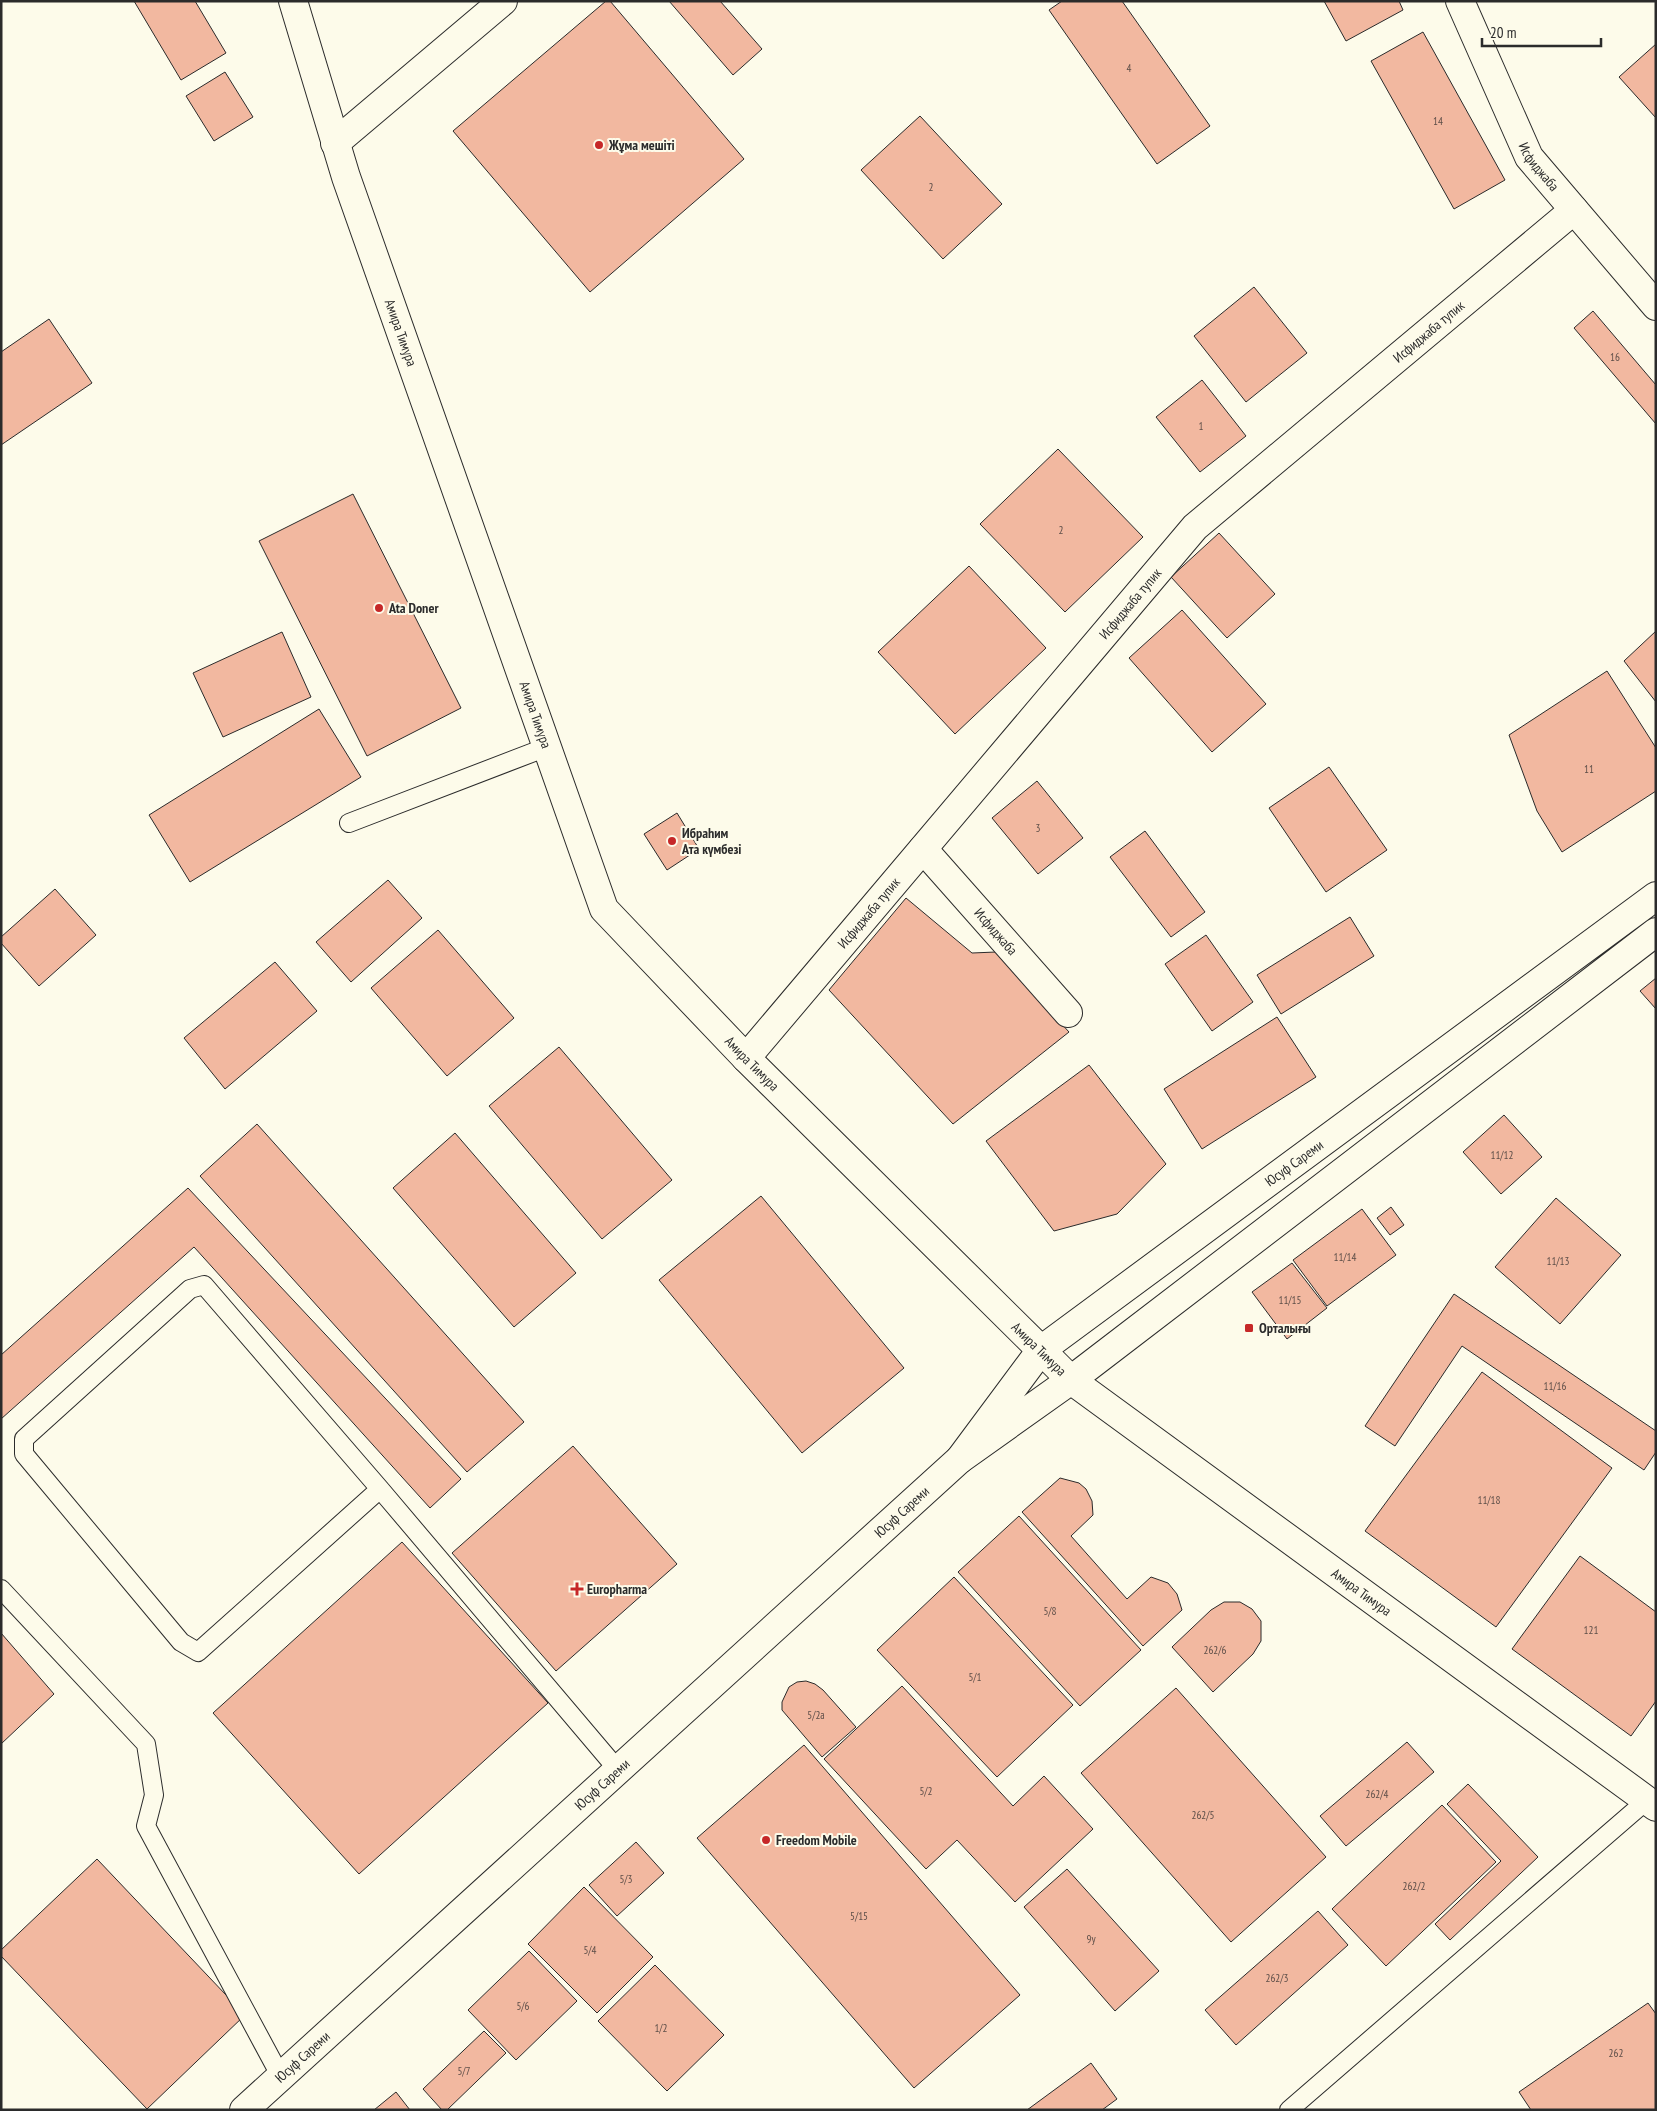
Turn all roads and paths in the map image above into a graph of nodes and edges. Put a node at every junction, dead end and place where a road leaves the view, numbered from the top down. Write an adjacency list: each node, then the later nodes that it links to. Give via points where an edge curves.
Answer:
1 (293, 1): 4 (street, Амира Тимура)
2 (503, 1): 4 (street)
3 (1460, 1): 5 (street, Исфиджаба, via 1529,157)
4 (335, 143): 7 (street, Амира Тимура)
5 (1574, 210): 6 (street, Исфиджаба); 9 (street, Исфиджаба тупик, via 1195,527)
6 (1656, 306)
7 (547, 747): 8 (lane); 13 (street, Амира Тимура, via 604,909)
8 (349, 823)
9 (923, 849): 12 (street, Исфиджаба); 13 (street, Исфиджаба тупик)
10 (1656, 896): 14 (street, Юсуф Сареми)
11 (1656, 932): 15 (street, Юсуф Сареми)
12 (1068, 1013)
13 (746, 1058): 14 (street, Амира Тимура)
14 (1040, 1350): 15 (street, Амира Тимура); 16 (street, Юсуф Сареми)
15 (1071, 1380): 16 (street, Юсуф Сареми); 20 (street, Амира Тимура)
16 (960, 1458): 19 (street, Юсуф Сареми)
17 (380, 1489): 17 (lane, via 204,1285 190,1289 24,1439 24,1454 181,1642 198,1652); 19 (lane)
18 (1, 1589): 21 (lane, via 146,1744 154,1795 146,1826)
19 (618, 1770): 21 (street, Юсуф Сареми)
20 (1651, 1804): 23 (lane)
21 (281, 2077): 22 (street, Юсуф Сареми)
22 (244, 2110)
23 (1289, 2110)

